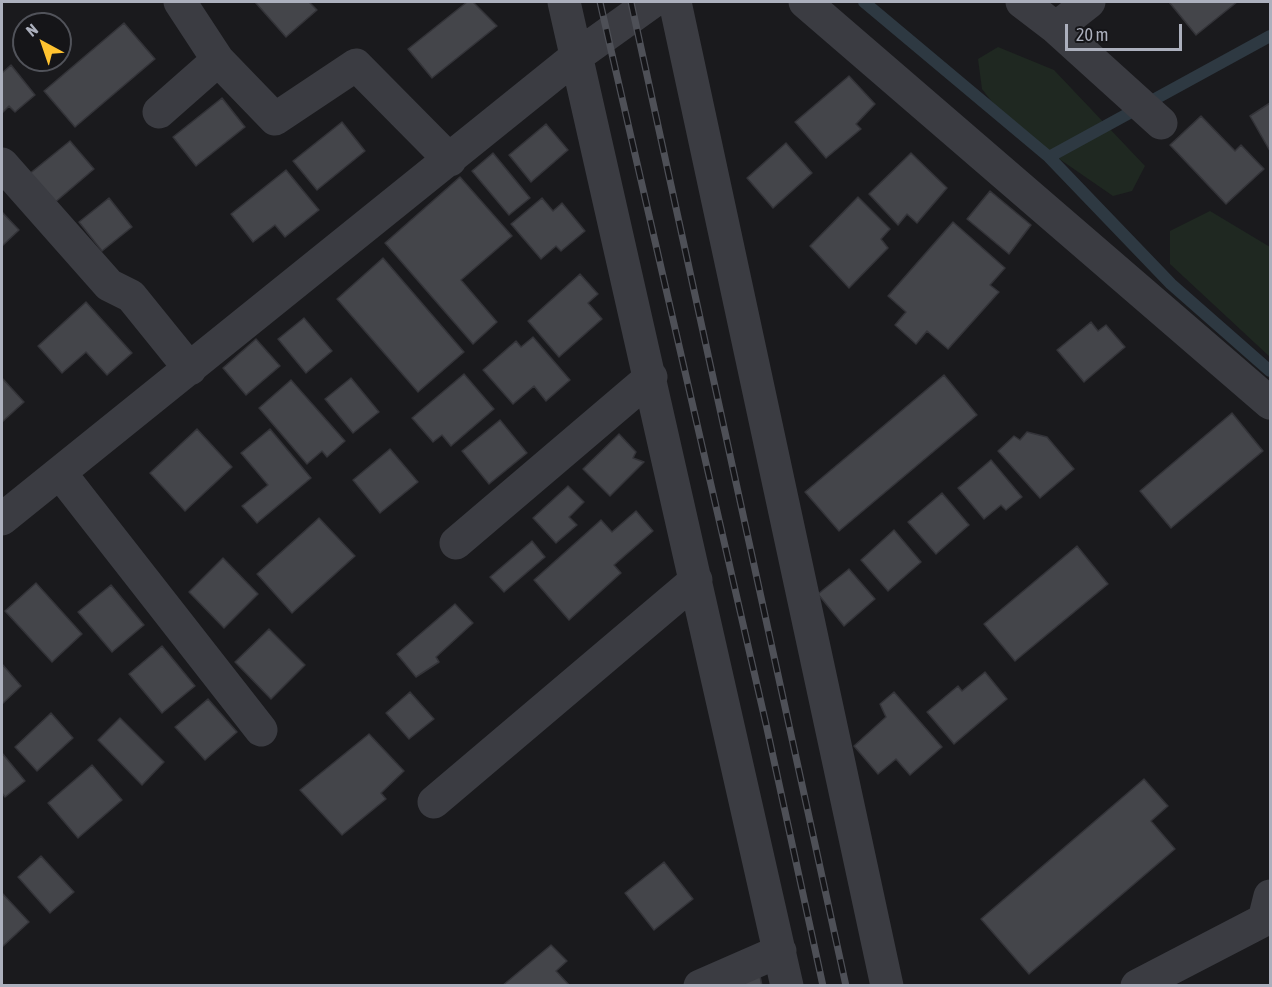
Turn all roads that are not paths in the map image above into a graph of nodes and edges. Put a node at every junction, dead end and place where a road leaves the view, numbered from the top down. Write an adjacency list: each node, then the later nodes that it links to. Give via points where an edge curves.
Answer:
1 (180, 2): 10 (street)
2 (564, 2): 9 (street)
3 (652, 2): 9 (street)
4 (675, 2): 28 (street)
5 (805, 2): 17 (street)
6 (1022, 2): 8 (street)
7 (1089, 2): 8 (street)
8 (1056, 28): 12 (street)
9 (578, 55): 13 (street); 16 (street)
10 (218, 60): 11 (street); 13 (street, via 275,119 357,65)
11 (159, 112)
12 (1161, 123)
13 (450, 160): 15 (street)
14 (2, 164): 15 (street, via 109,285 131,296)
15 (190, 369): 18 (street)
16 (651, 378): 20 (street); 21 (street)
17 (1270, 403)
18 (60, 473): 19 (street); 22 (street)
19 (2, 519)
20 (456, 543)
21 (696, 580): 23 (street); 25 (street)
22 (261, 730)
23 (434, 802)
24 (1270, 896): 29 (street, via 1264,920)
25 (780, 951): 26 (street); 27 (street)
26 (700, 986)
27 (787, 986)
28 (886, 986)
29 (1137, 986)

